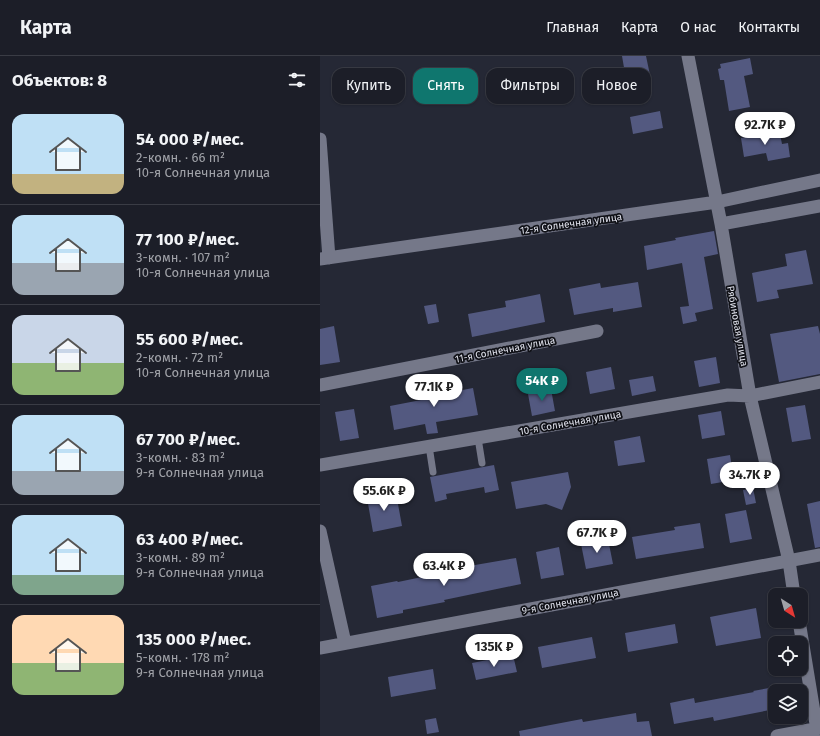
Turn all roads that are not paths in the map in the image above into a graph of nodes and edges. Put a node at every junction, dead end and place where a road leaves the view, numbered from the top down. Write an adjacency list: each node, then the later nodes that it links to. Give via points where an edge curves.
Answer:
1 (688, 56): 4 (street, Рябиновая улица)
2 (320, 139): 7 (street)
3 (820, 180): 4 (street, 12-я Солнечная улица)
4 (716, 202): 6 (street, Рябиновая улица); 7 (street, 12-я Солнечная улица)
5 (820, 206): 6 (street)
6 (721, 224): 11 (street, Рябиновая улица)
7 (324, 259)
8 (597, 331): 10 (street, 11-я Солнечная улица)
9 (820, 382): 11 (street, 10-я Солнечная улица)
10 (320, 385)
11 (750, 396): 12 (street, 10-я Солнечная улица, via 728,395); 19 (street, Рябиновая улица)
12 (478, 438): 13 (street, 10-я Солнечная улица); 14 (lane)
13 (428, 446): 15 (street, 10-я Солнечная улица); 16 (lane)
14 (482, 463)
15 (320, 464)
16 (433, 472)
17 (320, 531): 22 (street)
18 (820, 555): 19 (street, 9-я Солнечная улица)
19 (789, 561): 20 (street, Рябиновая улица); 22 (street, 9-я Солнечная улица)
20 (793, 588)
21 (800, 628): 24 (street)
22 (345, 643): 23 (street, 9-я Солнечная улица)
23 (320, 648)
24 (818, 731): 25 (street)
25 (777, 736)

